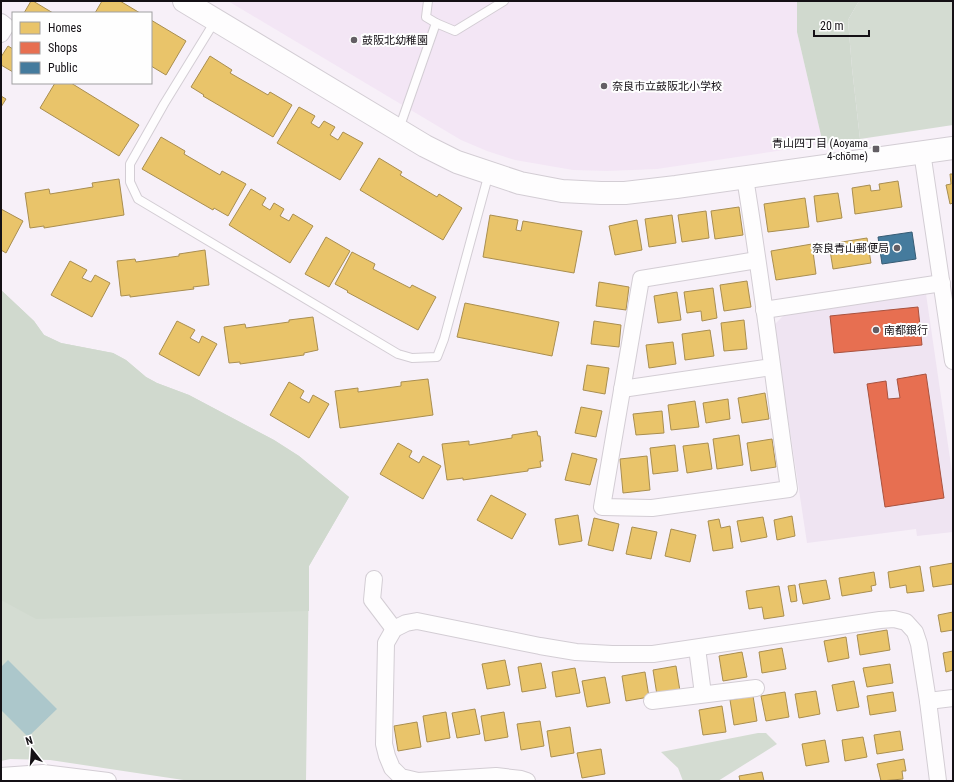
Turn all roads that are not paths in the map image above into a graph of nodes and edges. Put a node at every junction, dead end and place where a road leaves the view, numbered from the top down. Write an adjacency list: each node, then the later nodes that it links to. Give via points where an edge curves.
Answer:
1 (184, 1): 4 (street)
2 (428, 1): 6 (lane, via 426,16)
3 (504, 1): 6 (lane, via 455,31)
4 (215, 20): 8 (street); 11 (lane, via 130,164 130,182 138,199 398,354 412,358 437,357)
5 (1, 22): 7 (street, via 6,26)
6 (436, 23): 8 (lane)
7 (1, 34)
8 (399, 129): 11 (street, via 425,146)
9 (953, 148): 10 (street)
10 (922, 152): 12 (street); 14 (street)
11 (489, 173): 12 (street, via 520,183 601,193 625,193)
12 (745, 178): 13 (street)
13 (757, 260): 15 (street); 18 (street, via 641,279)
14 (942, 283): 15 (street); 16 (street)
15 (764, 310): 17 (street)
16 (953, 361)
17 (772, 367): 18 (street); 18 (street, via 789,489 652,508 602,507)
18 (622, 390)
19 (374, 580): 20 (street, via 372,600)
20 (394, 629): 21 (street, via 417,621 576,652 653,654); 29 (street, via 386,643 384,706 384,744 392,768 401,777 418,781 496,776)
21 (697, 648): 23 (street); 26 (street, via 894,619 906,622 915,632)
22 (756, 688): 23 (street)
23 (703, 694): 25 (street)
24 (953, 698): 26 (street)
25 (652, 701)
26 (928, 701): 30 (street)
27 (1, 776): 28 (street, via 43,773)
28 (108, 781)
29 (527, 781)
30 (938, 781)

